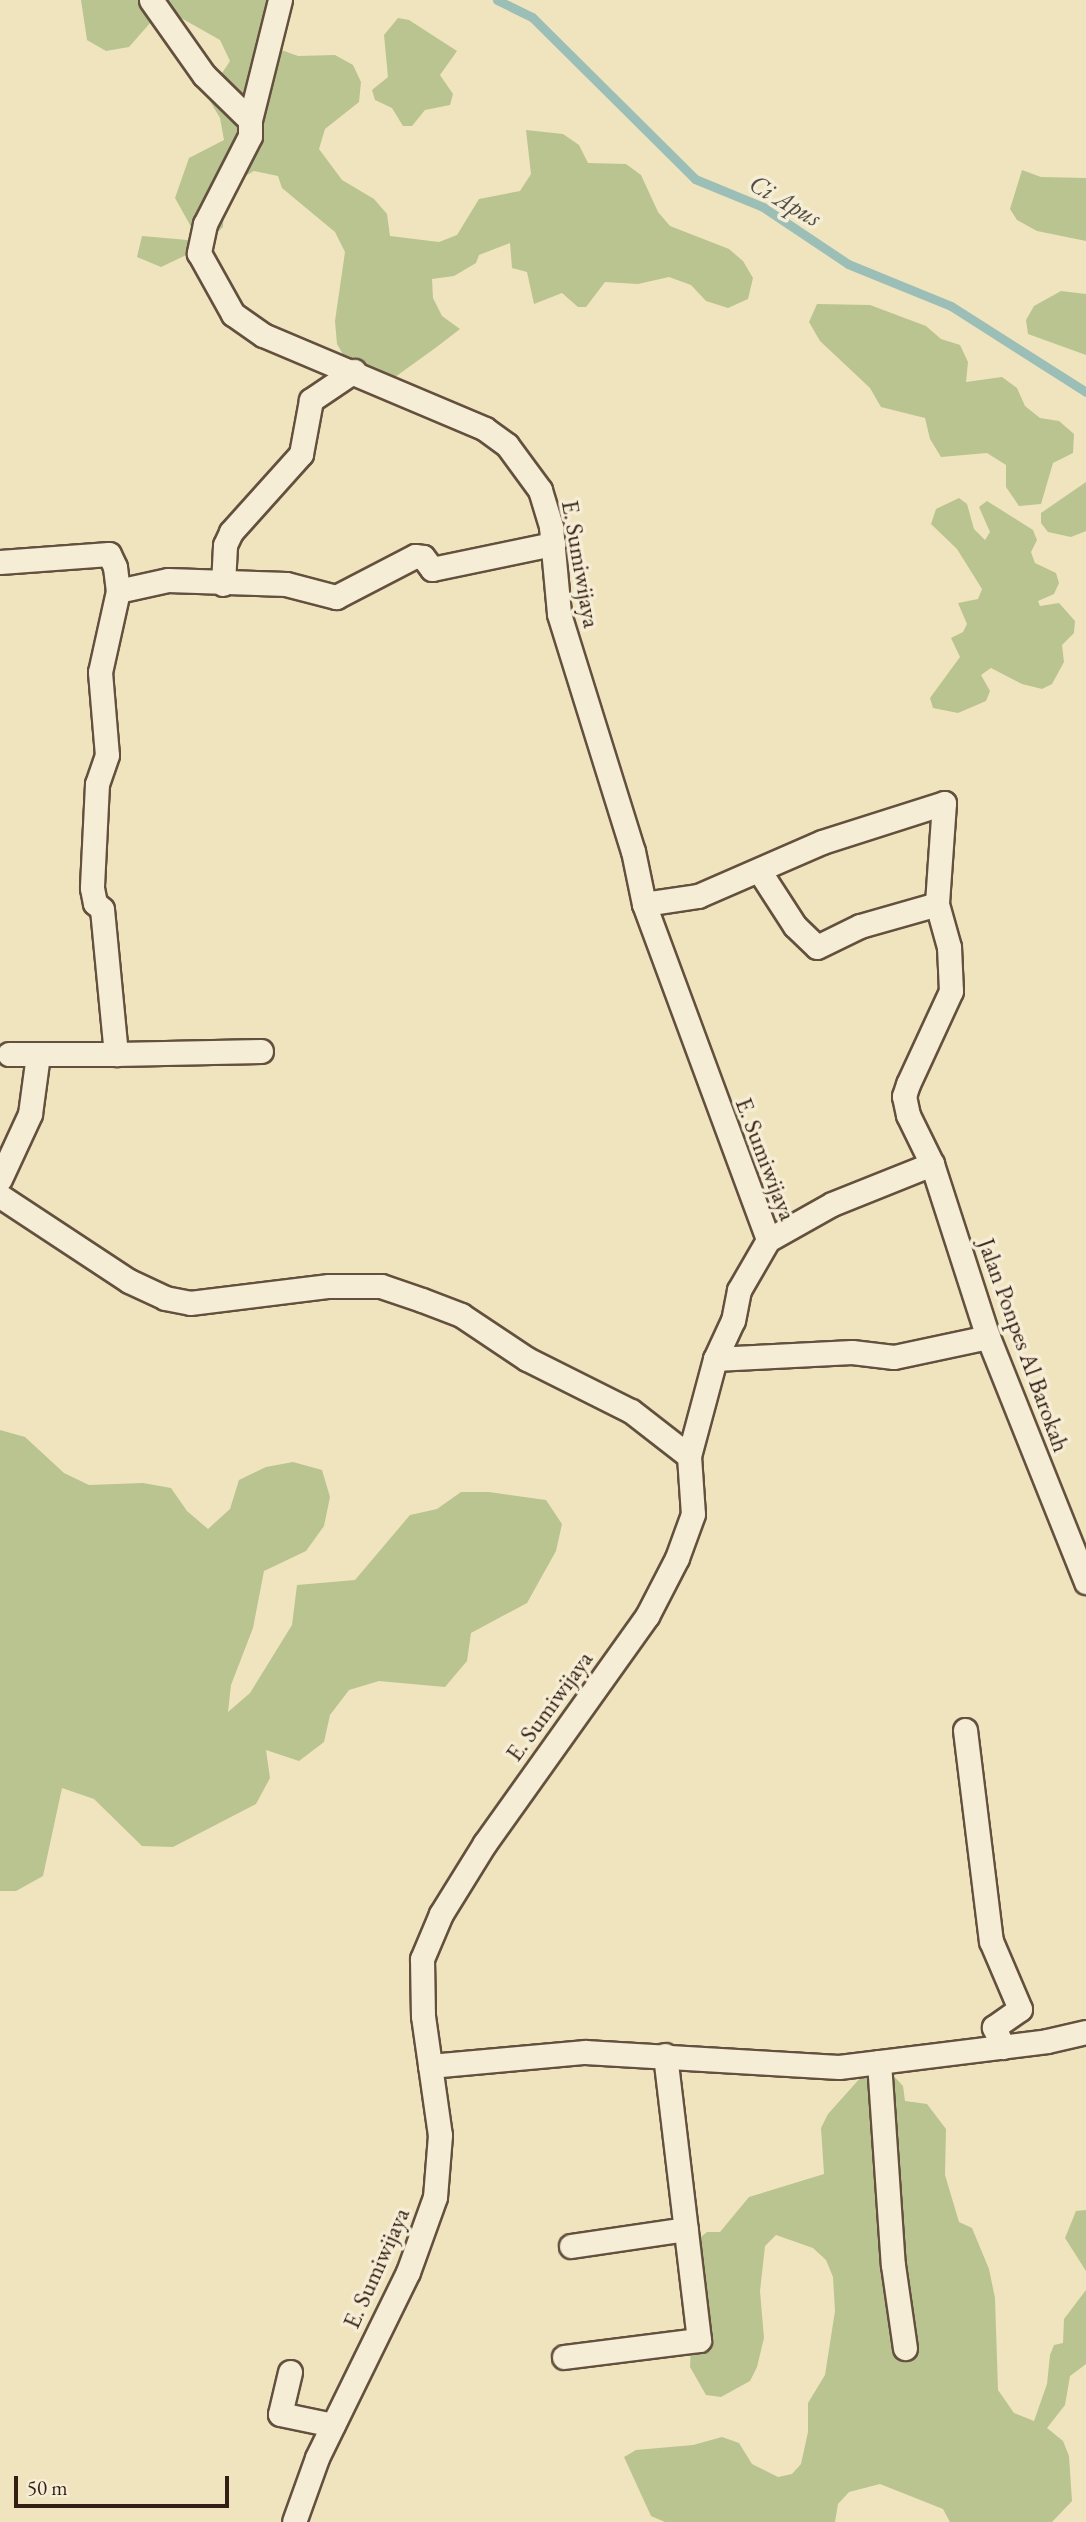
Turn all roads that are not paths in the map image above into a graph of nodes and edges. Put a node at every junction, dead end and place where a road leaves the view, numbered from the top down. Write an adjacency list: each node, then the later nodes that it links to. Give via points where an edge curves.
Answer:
1 (151, 0): 3 (street, via 204,75)
2 (280, 0): 3 (street, E. Sumiwijaya)
3 (250, 120): 4 (street, E. Sumiwijaya, via 250,136 205,224 199,253 202,264 233,314 253,328)
4 (354, 371): 5 (street, E. Sumiwijaya, via 485,429 506,445 540,490); 7 (street, via 311,400 301,454 225,545)
5 (553, 544): 7 (street, via 432,569 423,557 415,556 336,597 286,584); 10 (street, E. Sumiwijaya, via 559,614 633,851)
6 (0, 562): 8 (street, via 108,554)
7 (223, 584): 8 (street, via 168,580)
8 (118, 591): 14 (street, via 100,673 107,755 97,784 92,888 95,903 102,909)
9 (761, 872): 10 (street, via 698,896); 11 (street, via 814,947 860,926); 11 (street, Jalan Ponpes Al Barokah, via 822,842 944,803)
10 (643, 904): 19 (street, E. Sumiwijaya)
11 (937, 904): 16 (street, Jalan Ponpes Al Barokah, via 949,947 951,991 925,1039 904,1096 908,1115)
12 (261, 1051): 14 (street)
13 (9, 1054): 15 (street)
14 (116, 1054): 15 (street)
15 (37, 1055): 17 (street, via 30,1114)
16 (932, 1164): 19 (street, via 832,1204); 20 (street, Jalan Ponpes Al Barokah)
17 (0, 1179)
18 (0, 1196): 22 (street, via 129,1280 165,1298 204,1302 329,1286 381,1286 422,1300 461,1315 527,1359 631,1411)
19 (768, 1240): 21 (street, E. Sumiwijaya, via 739,1290 733,1320)
20 (988, 1337): 21 (street, via 894,1357 852,1352); 23 (street, Jalan Ponpes Al Barokah)
21 (715, 1359): 22 (street, E. Sumiwijaya)
22 (690, 1456): 29 (street, E. Sumiwijaya, via 692,1514 677,1558 647,1616 492,1833 441,1914 422,1959)
23 (1086, 1582)
24 (965, 1730): 26 (street, via 991,1941 1020,2009 994,2027)
25 (1086, 2032): 26 (street)
26 (1003, 2047): 28 (street)
27 (665, 2055): 28 (street, via 804,2066); 29 (street, via 585,2052); 30 (street)
28 (879, 2062): 32 (street, via 892,2265)
29 (430, 2066): 35 (street, E. Sumiwijaya, via 440,2136 435,2197 408,2272)
30 (686, 2228): 31 (street); 33 (street, via 699,2340)
31 (571, 2246)
32 (905, 2348)
33 (564, 2357)
34 (290, 2372): 35 (street, via 280,2414)
35 (333, 2425): 36 (street, E. Sumiwijaya)
36 (294, 2522)

